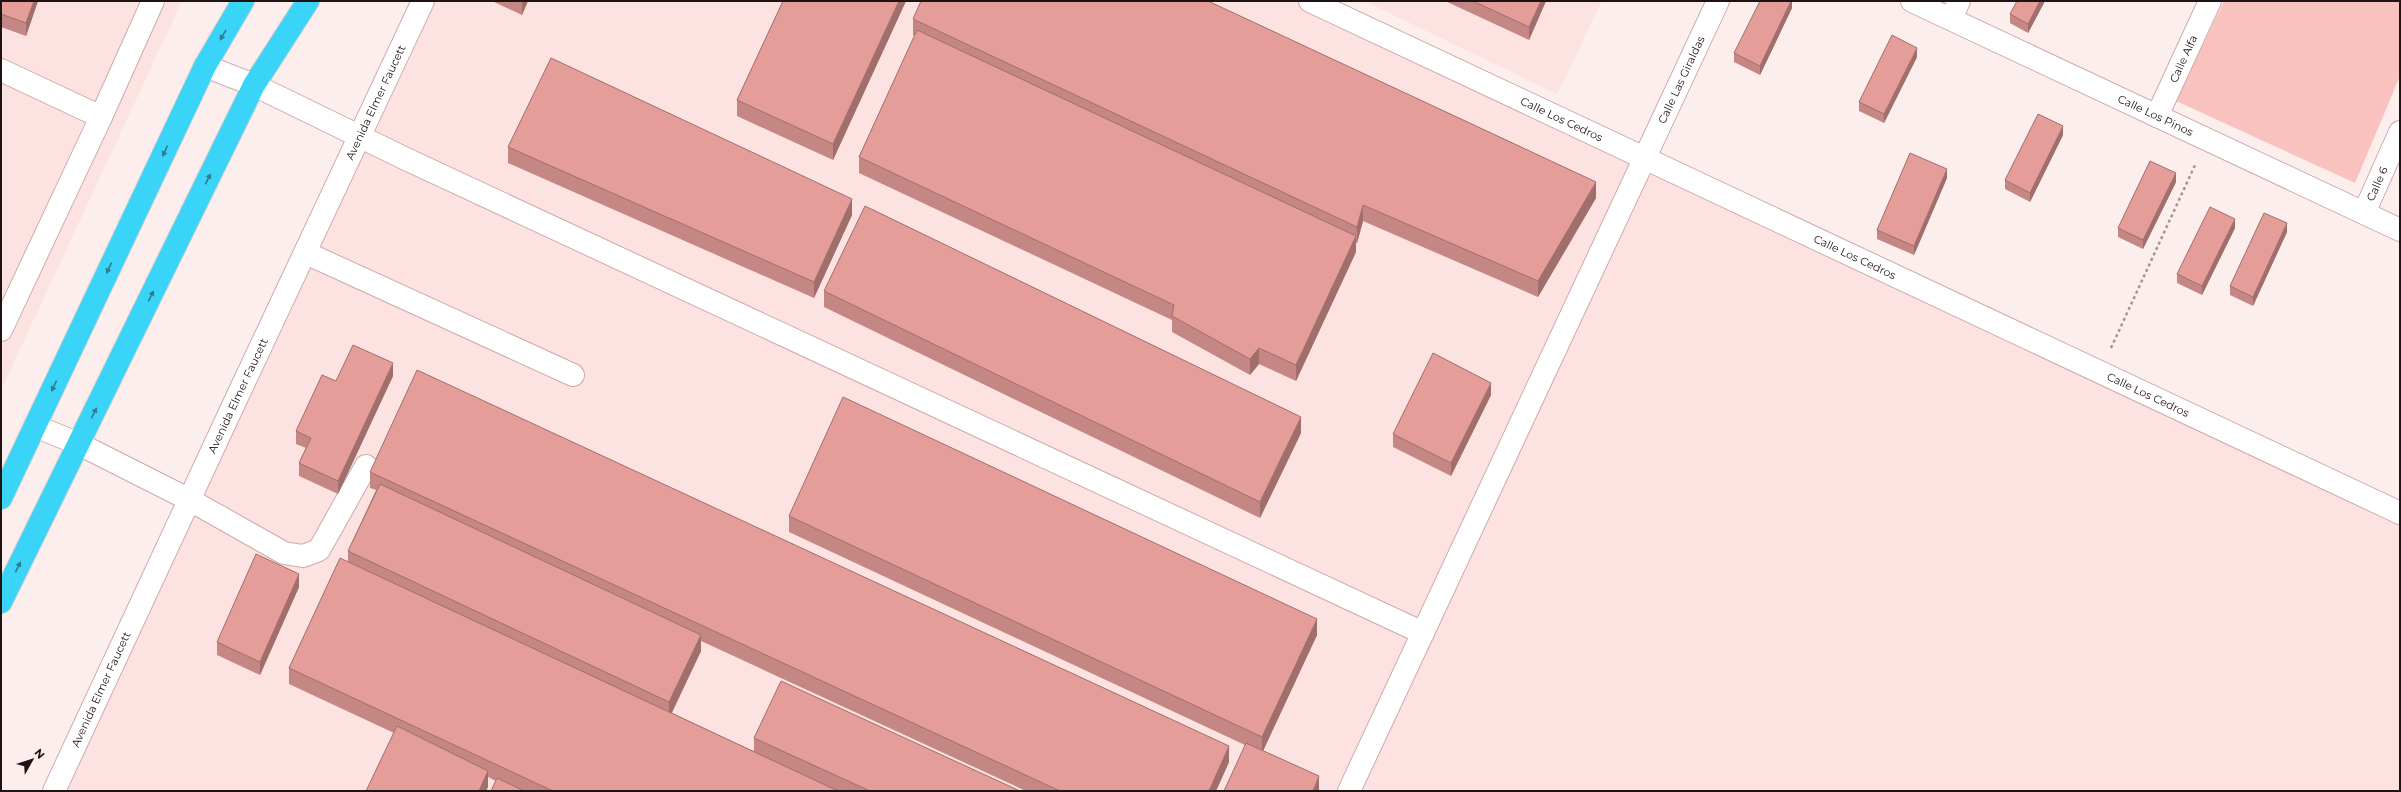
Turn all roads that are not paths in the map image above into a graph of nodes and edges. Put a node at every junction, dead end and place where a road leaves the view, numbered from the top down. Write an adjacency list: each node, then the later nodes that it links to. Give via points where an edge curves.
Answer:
1 (153, 1): 14 (street)
2 (243, 1): 10 (highway, one-way to 10)
3 (308, 1): 12 (highway)
4 (423, 1): 16 (street, Avenida Elmer Faucett)
5 (1310, 1): 17 (street, Calle Los Cedros)
6 (1718, 1): 17 (street, Calle Las Giraldas)
7 (1912, 1): 9 (street, Calle Los Pinos)
8 (2210, 1): 13 (street, Calle Alfa)
9 (1955, 10): 13 (street, Calle Los Pinos)
10 (204, 66): 12 (street); 23 (highway, one-way to 23)
11 (1, 70): 14 (street)
12 (254, 84): 16 (street); 24 (highway, one-way to 12)
13 (2157, 116): 18 (street, Calle Los Pinos)
14 (101, 117): 21 (street)
15 (2400, 132): 18 (street, Calle 6)
16 (360, 136): 20 (street, Avenida Elmer Faucett); 30 (street)
17 (1646, 159): 28 (street, Calle Los Cedros); 30 (street, Calle Las Giraldas)
18 (2364, 213): 19 (street, Calle Los Pinos)
19 (2400, 230)
20 (306, 253): 22 (street); 27 (street, Avenida Elmer Faucett)
21 (1, 330)
22 (573, 375)
23 (35, 426): 24 (street); 26 (highway)
24 (79, 444): 27 (street); 29 (highway, one-way to 24)
25 (366, 466): 27 (street, via 319,550 303,556 284,553)
26 (1, 498)
27 (188, 499): 31 (street, Avenida Elmer Faucett)
28 (2400, 513)
29 (1, 602)
30 (1423, 633): 32 (street, Calle Las Giraldas)
31 (54, 791)
32 (1349, 791)

